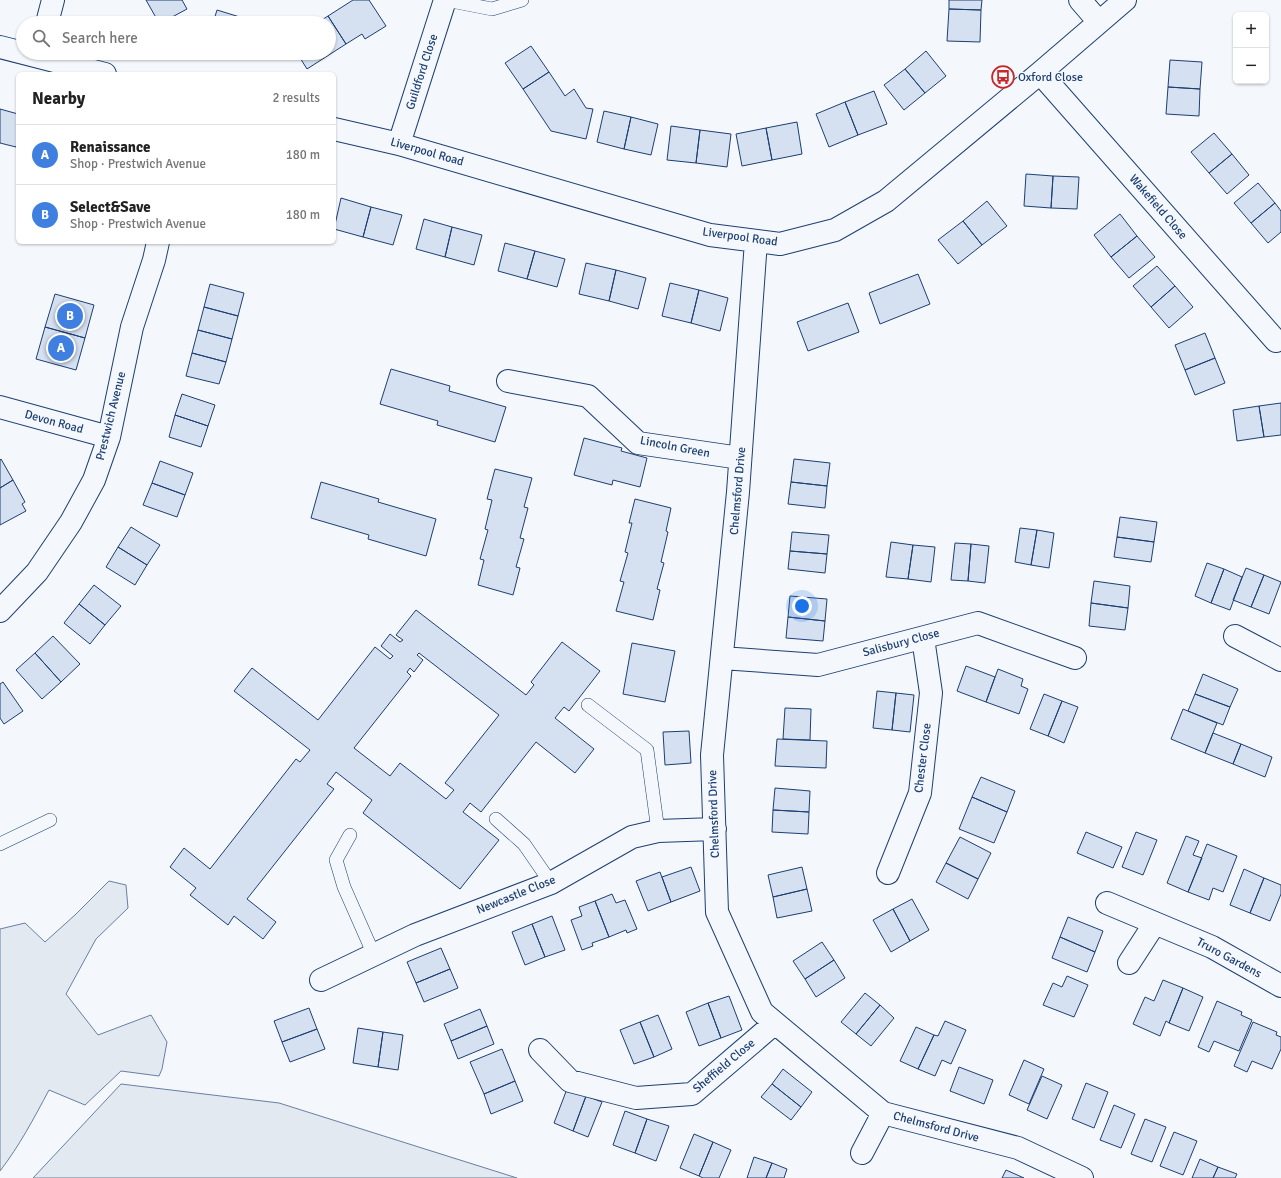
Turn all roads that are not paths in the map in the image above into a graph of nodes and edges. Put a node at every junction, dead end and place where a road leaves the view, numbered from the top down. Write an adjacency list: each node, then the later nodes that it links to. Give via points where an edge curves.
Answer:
1 (53, 0): 6 (street)
2 (445, 0): 3 (lane, via 492,9); 14 (street, Guildford Close)
3 (522, 0)
4 (1080, 0): 7 (street)
5 (1125, 0): 7 (street, Liverpool Road)
6 (49, 16)
7 (1099, 22): 12 (street, Liverpool Road)
8 (0, 47): 9 (street)
9 (16, 50)
10 (56, 60): 11 (street)
11 (98, 72)
12 (1040, 74): 15 (street, Liverpool Road, via 886,200 835,230 780,244); 17 (street, Wakefield Close)
13 (336, 129): 14 (street, Liverpool Road)
14 (399, 144): 15 (street, Liverpool Road, via 710,235)
15 (756, 241): 21 (street, Chelmsford Drive)
16 (158, 244): 20 (street, Prestwich Avenue, via 132,327)
17 (1276, 341)
18 (508, 382): 21 (street, Lincoln Green, via 588,396 638,443)
19 (0, 408): 20 (street, Devon Road)
20 (108, 436): 22 (street, Prestwich Avenue, via 94,480 71,522 37,572)
21 (740, 458): 25 (street, Chelmsford Drive)
22 (0, 611)
23 (1235, 636): 27 (street)
24 (923, 638): 25 (street, Salisbury Close, via 818,665); 26 (street, Salisbury Close, via 978,622); 35 (street, Chester Close, via 931,693 920,793)
25 (722, 658): 31 (street, Chelmsford Drive, via 712,755)
26 (1075, 658)
27 (1281, 660)
28 (588, 705): 32 (lane, via 647,750)
29 (496, 819): 36 (lane, via 524,844)
30 (50, 820): 34 (lane)
31 (714, 829): 32 (street, Newcastle Close); 43 (street, Chelmsford Drive, via 718,912 762,1012)
32 (658, 831): 36 (street, Newcastle Close, via 632,837)
33 (350, 835): 39 (lane, via 336,860 344,887)
34 (0, 844)
35 (888, 873)
36 (551, 883): 39 (street, Newcastle Close, via 415,935)
37 (1107, 903): 38 (street, Truro Gardens)
38 (1155, 923): 40 (street); 42 (street, Truro Gardens, via 1212,947)
39 (374, 955): 41 (street, Newcastle Close)
40 (1129, 963)
41 (321, 980)
42 (1281, 986)
43 (775, 1023): 44 (street, Sheffield Close, via 692,1094 636,1098 570,1081); 45 (street, Chelmsford Drive)
44 (540, 1050)
45 (884, 1113): 46 (street); 47 (street, Chelmsford Drive, via 1018,1148)
46 (862, 1153)
47 (1078, 1177)

